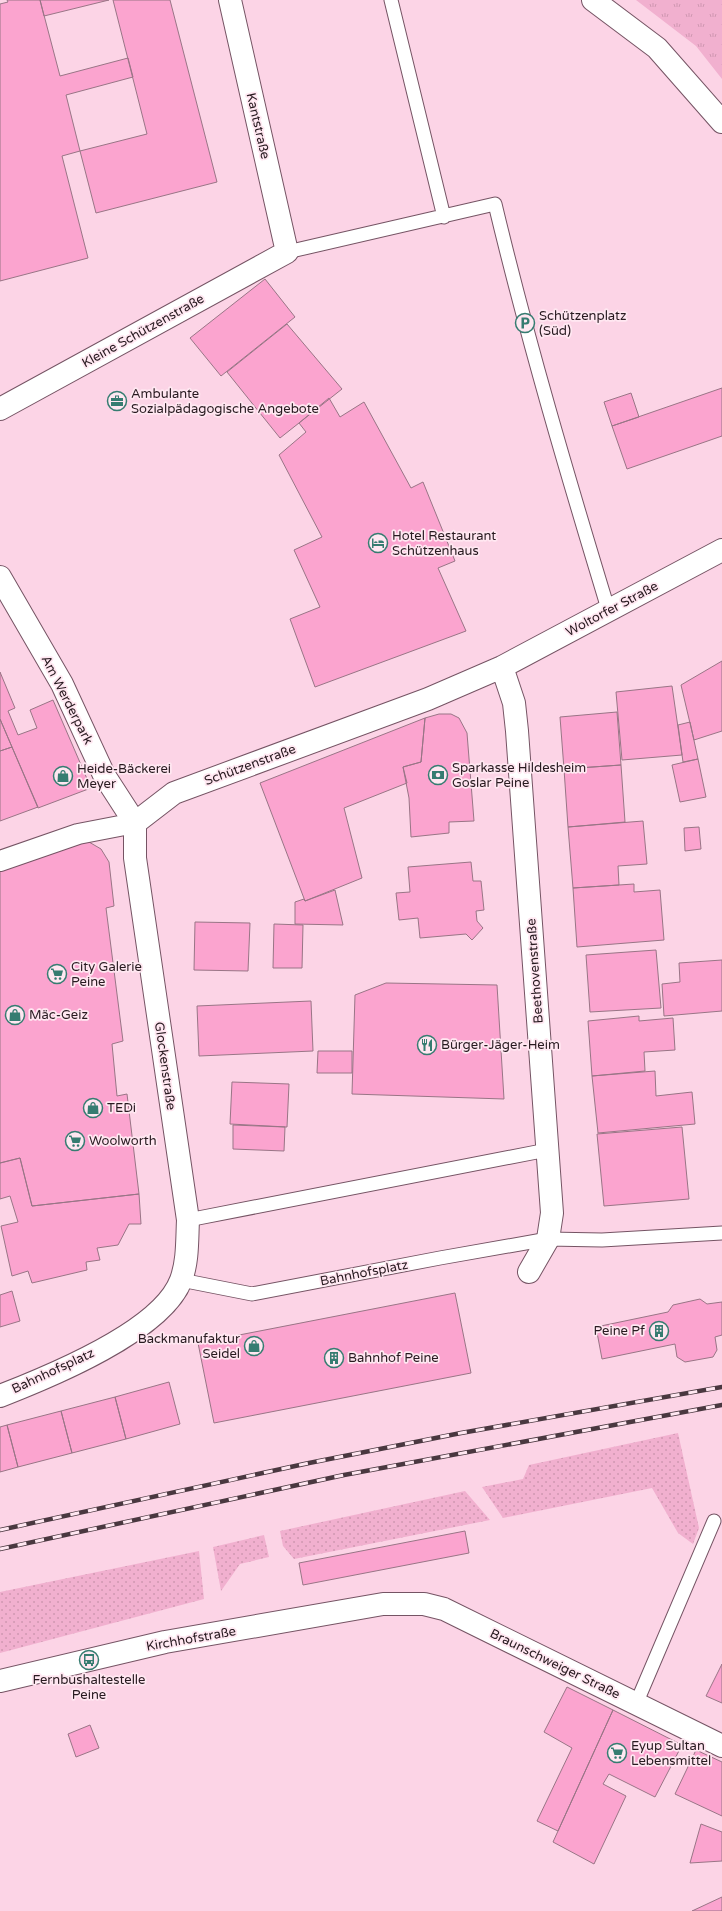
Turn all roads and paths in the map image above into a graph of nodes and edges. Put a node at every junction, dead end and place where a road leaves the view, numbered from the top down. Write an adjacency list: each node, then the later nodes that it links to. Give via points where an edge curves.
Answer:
1 (230, 0): 6 (street, Kantstraße)
2 (391, 0): 5 (lane)
3 (593, 0): 4 (street, via 657,48)
4 (722, 122)
5 (444, 217): 6 (lane); 10 (lane, via 495,204 513,281 552,422)
6 (287, 252): 7 (street, Kleine Schützenstraße)
7 (0, 409)
8 (722, 550): 10 (street, Woltorfer Straße)
9 (0, 577): 12 (street, Am Werderpark, via 62,684 104,775)
10 (609, 612): 11 (street, Woltorfer Straße)
11 (502, 666): 12 (street, Schützenstraße, via 428,699 174,793); 14 (street, Beethovenstraße, via 514,703 517,731)
12 (135, 823): 13 (street, Schützenstraße, via 78,834); 15 (street, Glockenstraße, via 134,858)
13 (0, 861)
14 (547, 1150): 15 (lane); 17 (street, Beethovenstraße, via 552,1213)
15 (188, 1220): 19 (street, Glockenstraße, via 186,1260)
16 (722, 1233): 17 (lane, Bahnhofsplatz, via 602,1240)
17 (548, 1239): 18 (street, Beethovenstraße); 19 (lane, Bahnhofsplatz, via 252,1294)
18 (529, 1272)
19 (181, 1280): 20 (street, Glockenstraße)
20 (164, 1304): 21 (street, Bahnhofsplatz, via 148,1320 88,1357)
21 (0, 1396)
22 (714, 1521): 25 (lane)
23 (383, 1604): 24 (street, Kirchhofstraße, via 165,1642); 25 (street, Braunschweiger Straße, via 424,1604 444,1609)
24 (0, 1681)
25 (636, 1704): 26 (street, Braunschweiger Straße)
26 (722, 1746)

